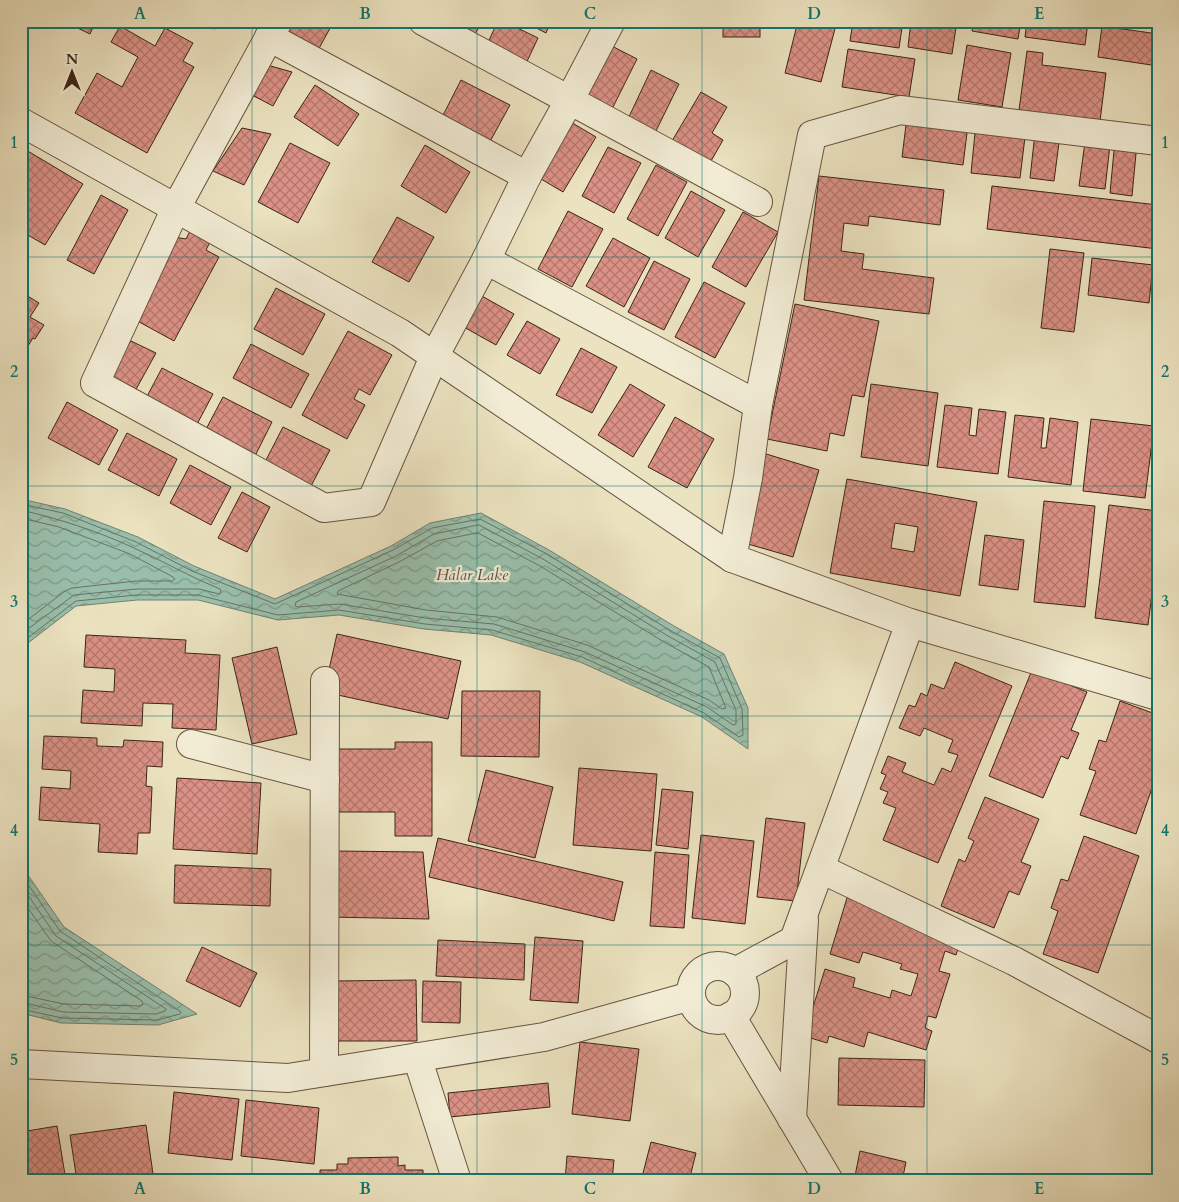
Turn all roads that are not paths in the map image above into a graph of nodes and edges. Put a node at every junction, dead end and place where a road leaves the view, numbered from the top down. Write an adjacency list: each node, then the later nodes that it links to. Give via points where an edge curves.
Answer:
1 (423, 21): 4 (street)
2 (611, 21): 4 (street)
3 (274, 29): 7 (street); 9 (street)
4 (569, 101): 7 (street); 8 (street)
5 (21, 122): 9 (street)
6 (1158, 141): 12 (street, via 900,110 812,135)
7 (527, 176): 10 (street)
8 (758, 202)
9 (176, 208): 11 (street, via 400,333); 11 (street, via 95,383 324,508 371,502)
10 (486, 260): 11 (street); 12 (street)
11 (434, 357): 13 (street)
12 (758, 405): 13 (street)
13 (732, 558): 14 (street)
14 (910, 623): 16 (street); 19 (street)
15 (325, 681): 18 (street)
16 (1158, 696)
17 (192, 744): 18 (street)
18 (325, 779): 27 (street)
19 (821, 869): 20 (street); 24 (street, via 1014,961)
20 (804, 914): 21 (street, via 794,940); 28 (street)
21 (735, 972): 22 (street, via 726,967 705,969 697,976); 23 (street, via 745,990 742,1005)
22 (691, 996): 23 (street, via 694,1006 710,1019 721,1020); 25 (street, via 544,1037)
23 (731, 1016): 28 (street)
24 (1158, 1039)
25 (417, 1058): 27 (street); 29 (street)
26 (21, 1064): 27 (street, via 288,1078)
27 (324, 1072)
28 (792, 1119): 30 (street)
29 (457, 1181)
30 (829, 1181)

